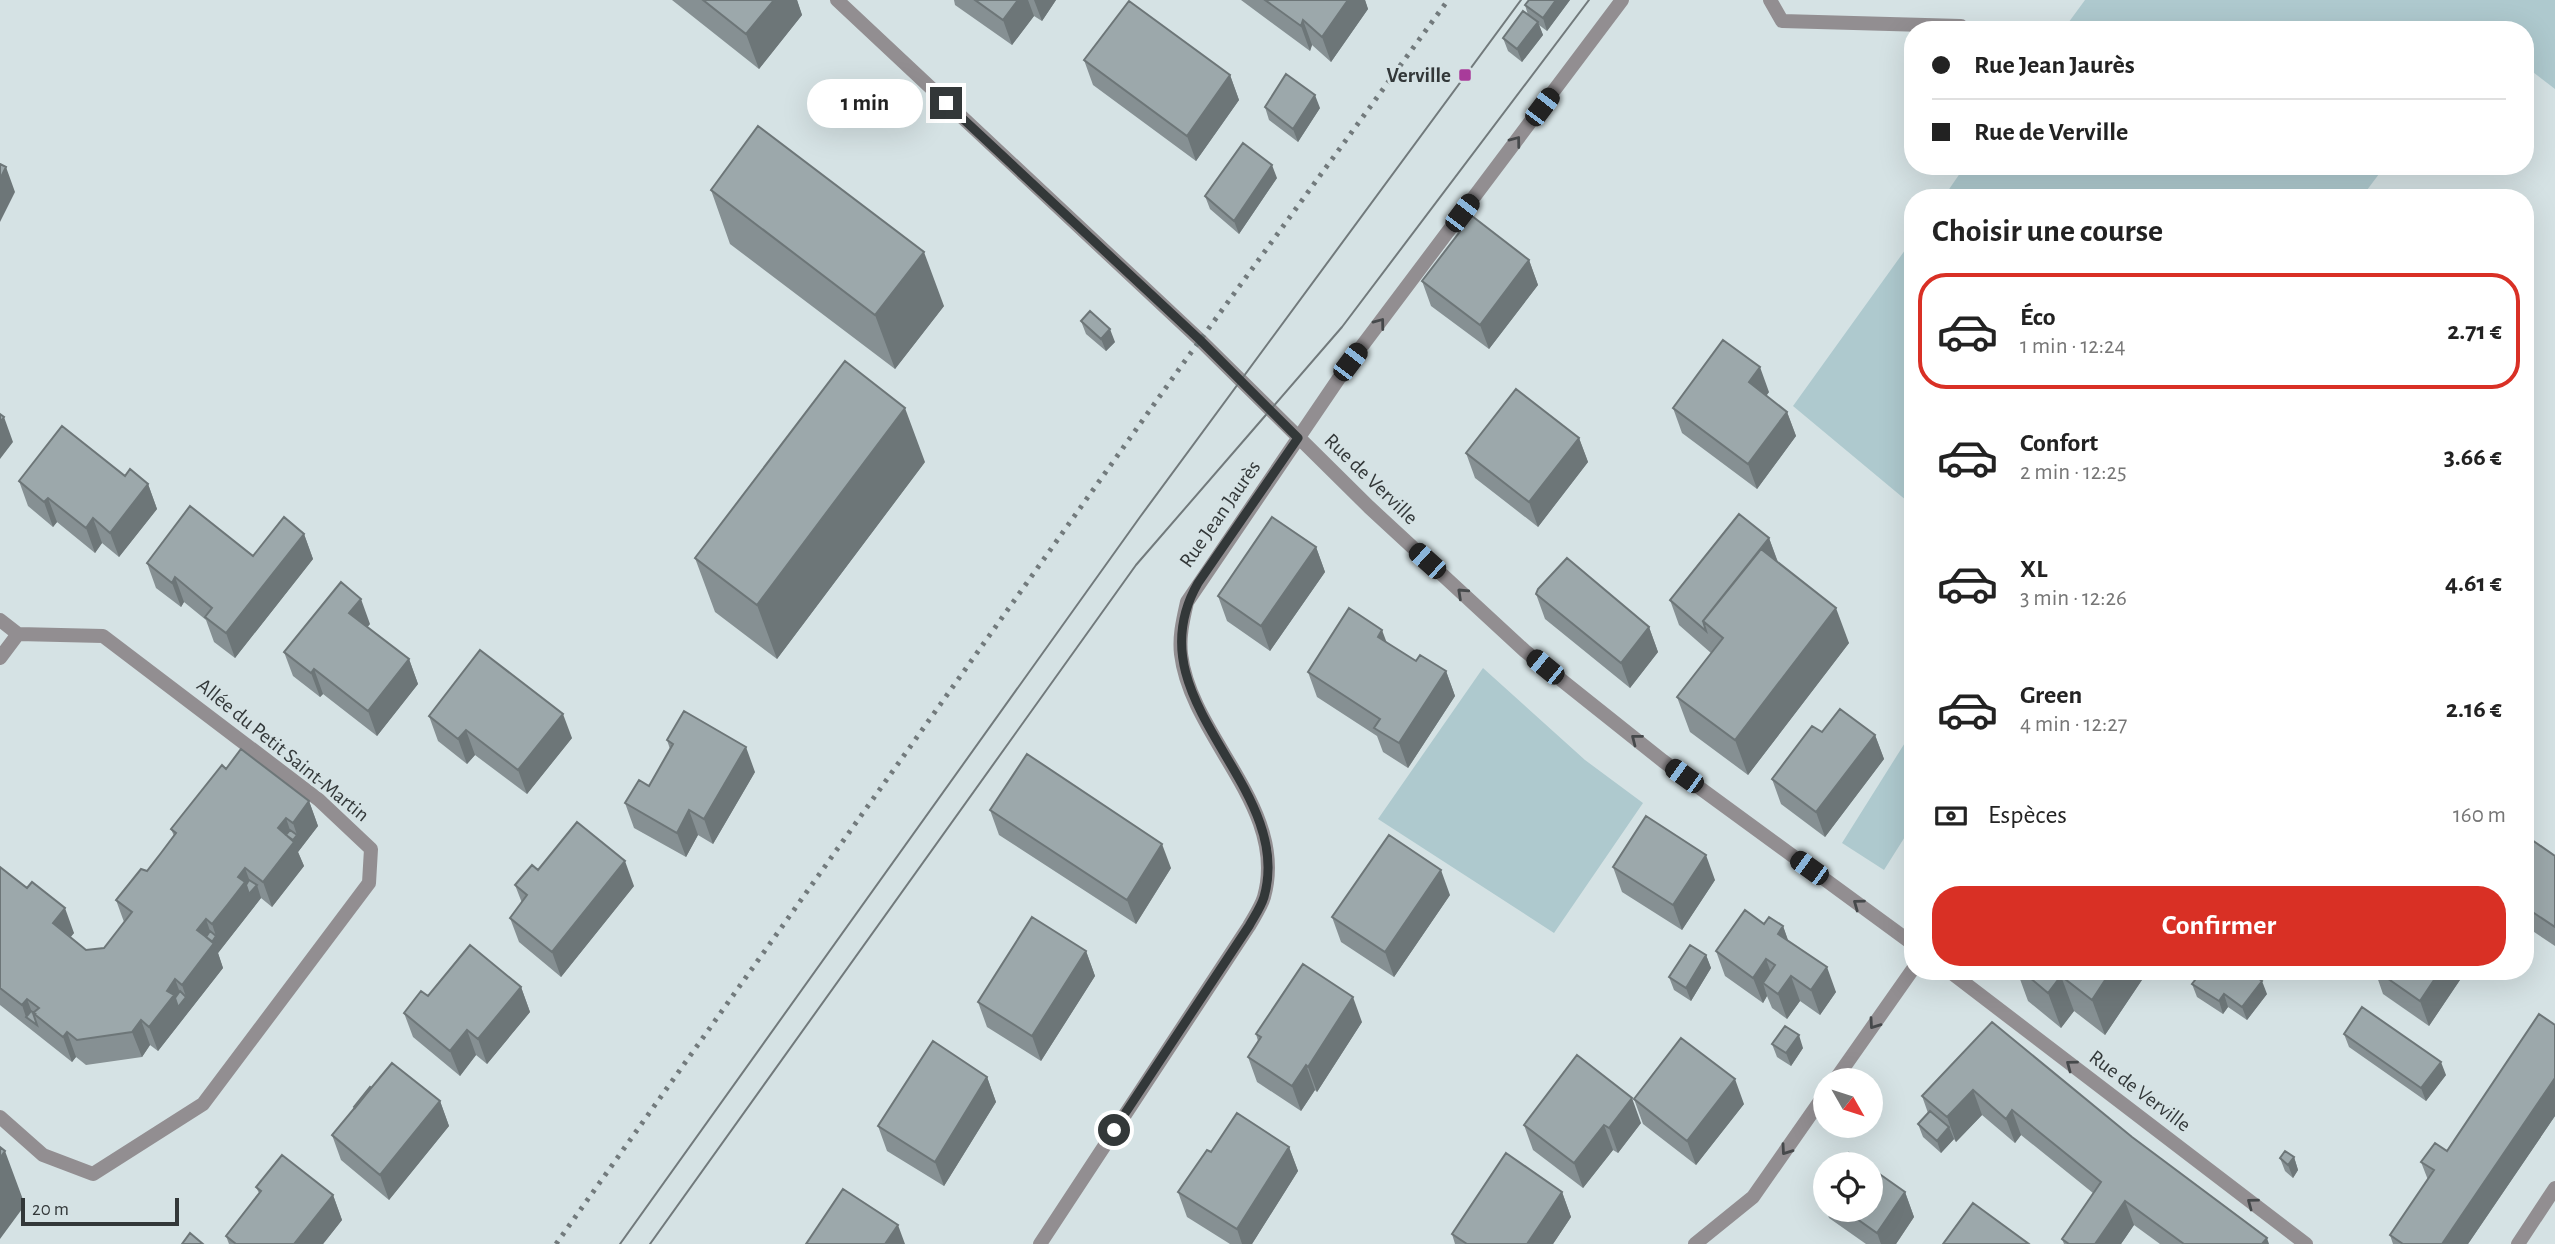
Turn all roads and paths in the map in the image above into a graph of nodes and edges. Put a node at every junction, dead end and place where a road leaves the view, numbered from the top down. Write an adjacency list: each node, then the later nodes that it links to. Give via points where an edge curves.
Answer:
1 (1622, 0): 5 (street, Rue Jean Jaurès, one-way to 1)
2 (1770, 0): 4 (street, via 1782,21)
3 (841, 1): 5 (street, Rue de Verville)
4 (1904, 24)
5 (1298, 438): 9 (street, Rue de Verville, one-way to 5, via 1663,761 1525,651); 16 (street, Rue Jean Jaurès, via 1198,583 1187,602 1180,631 1190,691 1262,833 1268,868 1264,898)
6 (0, 620): 7 (street)
7 (18, 634): 8 (street); 14 (street, Allée du Petit Saint-Martin, via 103,636 319,800 372,849 369,883 203,1104 93,1174 43,1155)
8 (0, 658)
9 (1904, 937)
10 (1905, 980): 12 (street, one-way to 12)
11 (1961, 980): 18 (street, Rue de Verville, one-way to 11)
12 (1843, 1068)
13 (1813, 1111): 17 (street, one-way to 17, via 1753,1197)
14 (0, 1116)
15 (2555, 1188): 19 (street)
16 (1040, 1244)
17 (1695, 1244)
18 (2306, 1244)
19 (2518, 1244)

